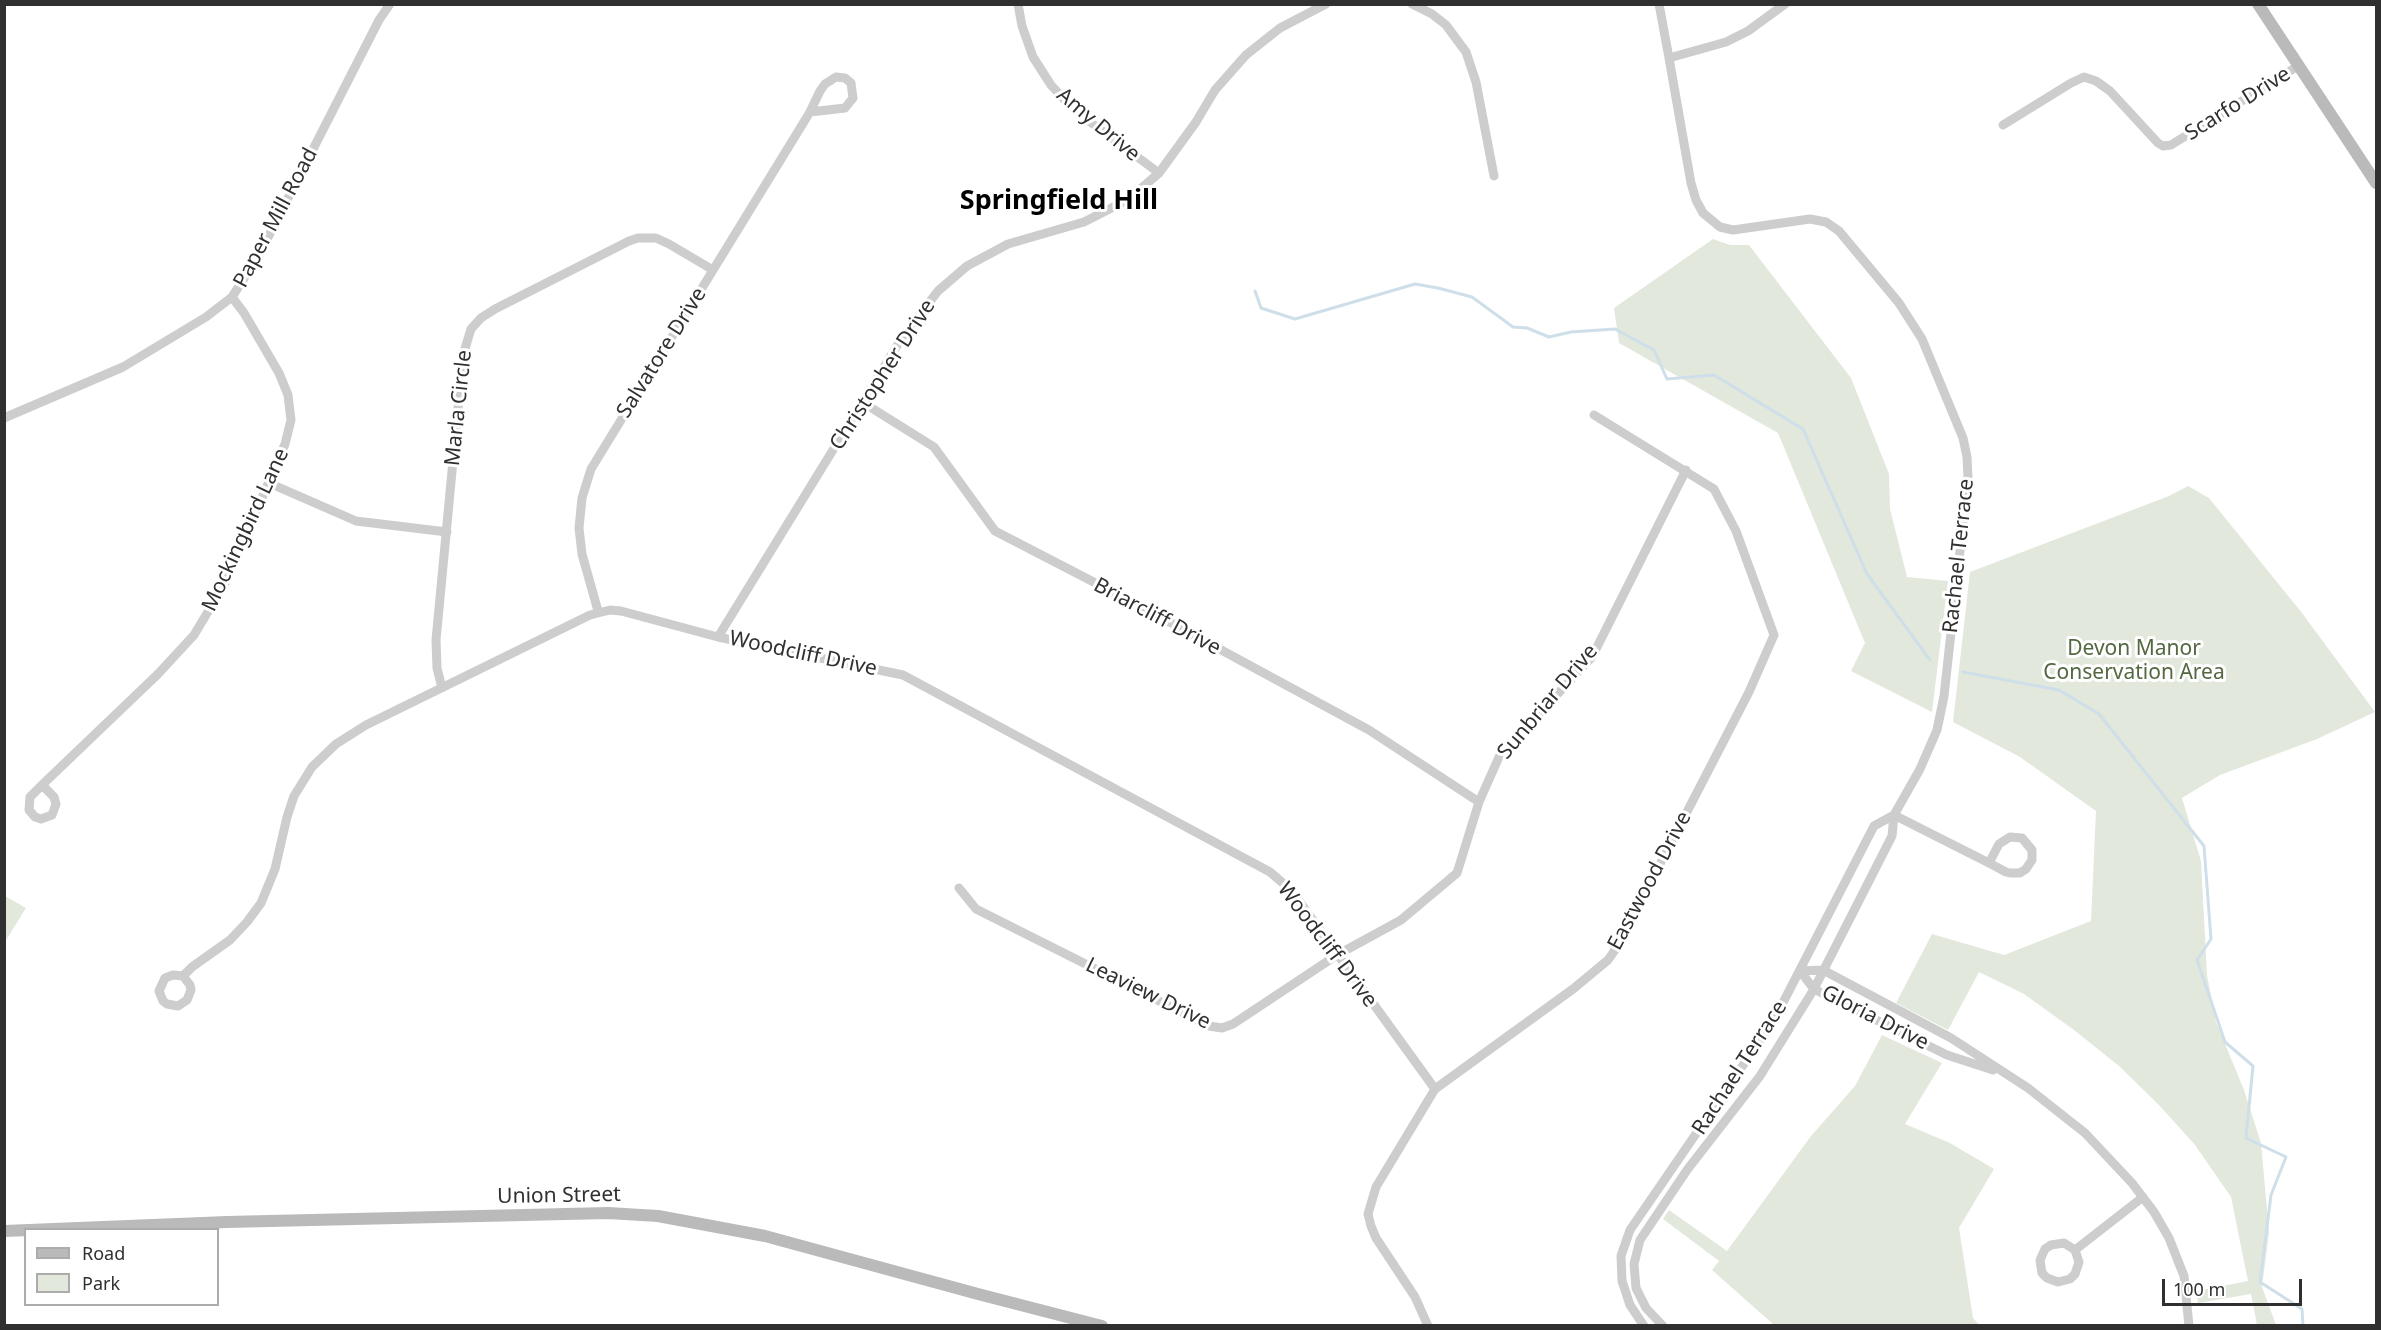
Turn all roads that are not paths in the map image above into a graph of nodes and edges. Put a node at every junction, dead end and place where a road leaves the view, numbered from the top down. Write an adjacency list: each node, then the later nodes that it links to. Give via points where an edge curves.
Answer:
1 (390, 4): 16 (street, Paper Mill Road, via 259,255)
2 (1018, 4): 12 (street, Amy Drive, via 1033,57 1051,85 1074,110)
3 (1326, 4): 12 (street, Christopher Drive, via 1280,28 1233,68)
4 (1412, 4): 13 (street, via 1446,25 1466,51)
5 (1659, 4): 8 (street, Rachael Terrace)
6 (1785, 4): 8 (street, via 1732,39)
7 (2258, 4): 9 (main road)
8 (1669, 57): 28 (street, Rachael Terrace, via 1691,183 1703,213 1720,227 1733,230 1810,219 1835,228 1911,320 1932,360 1963,438 1967,489 1941,717 1920,770)
9 (2298, 66): 11 (street, Scarfo Drive, via 2171,145 2158,143 2110,92 2096,81 2084,78); 14 (main road)
10 (810, 112): 10 (street, Salvatore Drive, via 830,80 844,78 851,83 854,99 845,108); 15 (street, Salvatore Drive)
11 (2003, 125)
12 (1159, 173): 17 (street, Christopher Drive, via 1117,207 1084,222 1010,243 953,277 913,322)
13 (1494, 176)
14 (2376, 183)
15 (713, 270): 22 (street, Marla Circle, via 656,238 638,238 481,318 465,345); 23 (street, Salvatore Drive, via 598,456 586,483 580,542)
16 (232, 297): 19 (street, Paper Mill Road, via 206,318 123,367); 21 (street, Mockingbird Lane, via 279,373 290,403 288,436)
17 (862, 402): 24 (street, Christopher Drive); 27 (street, Briarcliff Drive, via 934,447 995,531 1369,730)
18 (1594, 415): 20 (street, Eastwood Drive)
19 (4, 417)
20 (1686, 471): 27 (street, Sunbriar Drive, via 1592,657 1499,758); 37 (street, Eastwood Drive, via 1714,489 1728,513 1769,619 1774,635 1771,647 1608,960)
21 (269, 483): 22 (street, via 356,521); 26 (street, Mockingbird Lane, via 222,589 194,635)
22 (447, 532): 25 (street, Marla Circle, via 435,651)
23 (598, 612): 24 (street, Woodcliff Drive, via 621,611); 25 (street, Woodcliff Drive)
24 (718, 637): 31 (street, Woodcliff Drive, via 903,675 1270,872 1291,890)
25 (442, 688): 34 (street, Woodcliff Drive, via 355,731 319,758 294,796 275,869 261,903 234,935)
26 (42, 785)
27 (1479, 802): 31 (street, Sunbriar Drive, via 1457,873 1401,920)
28 (1894, 815): 29 (street); 32 (street, Rachael Terrace, via 1892,836); 33 (street, Rachael Terrace, via 1874,826)
29 (1989, 863): 29 (street, via 1999,844 2010,837 2022,838 2032,850 2031,864 2020,873 2010,873)
30 (959, 888): 31 (street, Leaview Drive, via 976,909 1214,1028 1233,1024)
31 (1337, 955): 37 (street, Woodcliff Drive)
32 (1823, 970): 33 (street, Gloria Drive); 35 (street, Rachael Terrace); 36 (street, Gloria Drive, via 1951,1038)
33 (1800, 971): 35 (street, Gloria Drive); 45 (street, Rachael Terrace, via 1774,1020 1624,1243 1622,1281 1630,1305)
34 (183, 976)
35 (1814, 989): 36 (street, Gloria Drive, via 1947,1055); 46 (street, Rachael Terrace, via 1760,1076 1687,1170 1640,1240 1634,1264 1636,1288 1646,1308)
36 (2007, 1074): 38 (street, Gloria Drive, via 2085,1133)
37 (1435, 1089): 44 (street, Eastwood Drive, via 1376,1187 1368,1214 1376,1238 1413,1293)
38 (2143, 1197): 42 (street); 47 (street, Gloria Drive, via 2179,1257)
39 (65, 1228): 43 (main road, Union Street, via 609,1213 658,1216 765,1236)
40 (24, 1230): 41 (main road, Union Street)
41 (4, 1231)
42 (2075, 1251): 42 (street, via 2079,1262 2070,1279 2052,1281 2043,1273 2041,1254 2051,1245 2064,1243)
43 (1102, 1326)
44 (1428, 1326)
45 (1644, 1326)
46 (1663, 1326)
47 (2189, 1326)

